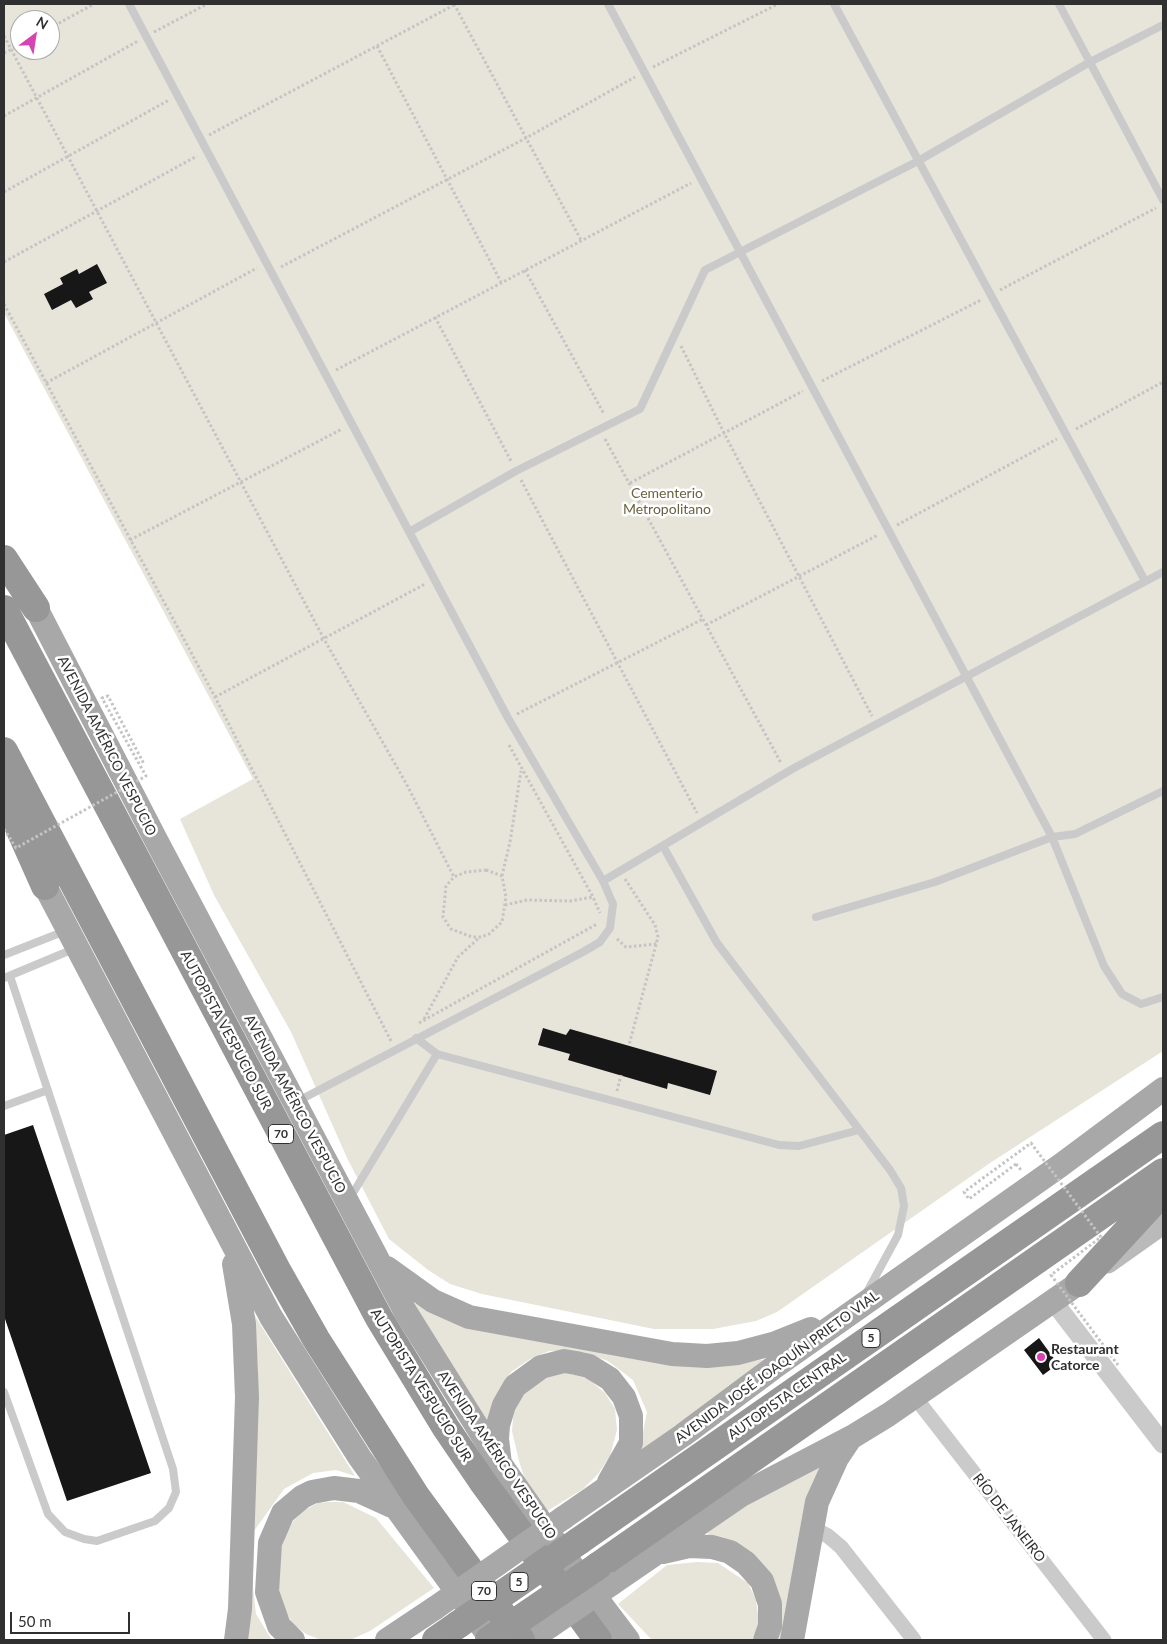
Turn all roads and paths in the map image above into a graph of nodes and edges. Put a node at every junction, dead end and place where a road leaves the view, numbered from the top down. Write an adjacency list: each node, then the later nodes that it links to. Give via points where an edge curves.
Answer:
1 (94, 4): 9 (path)
2 (129, 4): 12 (lane)
3 (207, 4): 12 (path)
4 (455, 4): 13 (path); 21 (path)
5 (608, 4): 17 (lane)
6 (778, 4): 17 (path)
7 (834, 4): 25 (lane)
8 (1059, 4): 16 (lane)
9 (60, 23)
10 (1163, 25): 16 (lane)
11 (4, 36): 14 (path)
12 (146, 36): 18 (lane); 19 (path)
13 (377, 46): 22 (path); 27 (path)
14 (10, 47)
15 (17, 60): 19 (path)
16 (1090, 62): 25 (lane); 29 (lane)
17 (644, 72): 21 (path); 26 (lane)
18 (177, 96): 22 (lane); 24 (path)
19 (38, 99): 20 (path); 24 (path)
20 (4, 116)
21 (526, 138): 27 (path); 32 (path)
22 (201, 140): 23 (lane)
23 (207, 151): 31 (path); 35 (lane)
24 (69, 157): 28 (path); 31 (path)
25 (918, 161): 33 (lane); 39 (lane)
26 (700, 178): 32 (path); 33 (lane)
27 (448, 179): 37 (path); 38 (path)
28 (4, 192)
29 (1163, 200)
30 (1163, 204): 39 (path)
31 (97, 211): 34 (path); 42 (path)
32 (581, 240): 36 (path)
33 (739, 252): 43 (lane, via 705,270); 47 (lane)
34 (4, 262)
35 (266, 263): 37 (lane); 42 (path)
36 (526, 270): 38 (path); 49 (path)
37 (271, 272): 44 (lane)
38 (501, 282): 41 (path)
39 (989, 295): 47 (path); 52 (lane)
40 (4, 304): 46 (path)
41 (435, 317): 44 (path); 53 (path)
42 (157, 324): 46 (path); 54 (path)
43 (675, 333): 49 (lane, via 640,409); 51 (path)
44 (326, 375): 48 (lane)
45 (1163, 382): 52 (path)
46 (46, 383): 58 (path)
47 (812, 387): 51 (path); 56 (lane)
48 (352, 424): 54 (path); 57 (lane)
49 (610, 426): 50 (lane)
50 (600, 431): 53 (lane); 55 (path)
51 (724, 434): 55 (path); 62 (path)
52 (1065, 435): 56 (path); 64 (lane)
53 (516, 471): 57 (lane); 70 (path)
54 (241, 482): 58 (path); 69 (path)
55 (630, 483): 67 (path)
56 (888, 530): 62 (path); 71 (lane)
57 (409, 532): 63 (lane)
58 (130, 540): 72 (path)
59 (4, 543): 65 (main road, AVENIDA AMÉRICO VESPUCIO)
60 (4, 559): 65 (highway)
61 (1163, 572): 64 (lane)
62 (799, 576): 68 (path); 74 (path)
63 (434, 579): 69 (path); 73 (lane)
64 (1145, 581): 71 (lane)
65 (36, 608): 111 (main road, AVENIDA AMÉRICO VESPUCIO)
66 (4, 609): 143 (highway, AUTOPISTA VESPUCIO SUR / 70, via 379,1318 482,1481)
67 (703, 619): 68 (path); 70 (path)
68 (706, 625): 78 (path)
69 (324, 639): 72 (path); 88 (path, via 407,785)
70 (618, 662): 73 (path); 82 (path)
71 (966, 678): 74 (lane); 84 (lane)
72 (215, 697): 105 (path)
73 (508, 718): 77 (path, via 504,736); 89 (lane)
74 (877, 725): 78 (lane)
75 (4, 751): 141 (highway, 70, via 316,1339 416,1496)
76 (144, 764): 83 (path, bridge, via 108,696 102,698 146,776 16,848)
77 (521, 770): 87 (path); 91 (path)
78 (786, 773): 82 (lane)
79 (1163, 791): 84 (lane, via 1075,834)
80 (4, 794): 90 (highway)
81 (4, 812): 90 (main road)
82 (702, 822): 85 (lane)
83 (4, 829)
84 (1052, 838): 93 (lane, via 935,882); 100 (lane, via 1104,966 1122,994 1141,1004)
85 (663, 846): 86 (lane); 113 (lane, via 717,943)
86 (619, 873): 89 (lane); 97 (path, via 655,925)
87 (502, 876): 88 (path, via 478,870); 92 (path)
88 (454, 877): 95 (path, via 446,886 445,922 459,933)
89 (603, 881): 94 (lane, via 613,904)
90 (45, 886): 96 (main road)
91 (593, 897): 92 (path, via 570,901 528,900); 101 (path, via 600,914 594,926)
92 (505, 905): 95 (path, via 502,922)
93 (816, 916)
94 (610, 928): 97 (path, via 623,946); 104 (lane, via 600,942 583,952)
95 (481, 937): 101 (path, via 458,957)
96 (72, 939): 98 (lane); 99 (lane); 120 (main road)
97 (657, 944): 106 (path)
98 (4, 955)
99 (7, 977): 110 (lane)
100 (1163, 997)
101 (424, 1020): 102 (path)
102 (416, 1025)
103 (400, 1036): 105 (path)
104 (416, 1038): 107 (lane); 108 (lane)
105 (392, 1041): 107 (path)
106 (629, 1045)
107 (392, 1051): 111 (lane)
108 (437, 1054): 113 (lane, via 779,1145 799,1146); 118 (lane)
109 (1163, 1089): 124 (main road, AVENIDA JOSÉ JOAQUÍN PRIETO VIAL)
110 (48, 1090): 112 (lane); 126 (lane, via 173,1469 176,1492 169,1508 155,1521 97,1541 84,1540 65,1532 48,1514)
111 (294, 1102): 118 (main road, AVENIDA AMÉRICO VESPUCIO)
112 (4, 1106)
113 (859, 1130): 124 (lane, via 898,1182 904,1206 895,1241)
114 (1163, 1135): 139 (highway, AUTOPISTA CENTRAL / 5, bridge)
115 (1016, 1164): 125 (path, bridge, via 969,1198 964,1192 1031,1143 1101,1237 1051,1275)
116 (1163, 1172): 135 (highway, 5)
117 (1163, 1192): 122 (highway)
118 (347, 1203): 121 (main road, AVENIDA AMÉRICO VESPUCIO)
119 (1163, 1224): 122 (main road)
120 (228, 1238): 132 (main road, via 299,1364); 136 (main road, via 240,1295 247,1360 240,1609)
121 (375, 1256): 124 (main road, via 417,1292 469,1317 689,1356 724,1355 776,1343); 130 (main road, AVENIDA AMÉRICO VESPUCIO, via 437,1365)
122 (1079, 1283): 123 (main road)
123 (1053, 1301): 127 (main road); 129 (street)
124 (860, 1305): 131 (main road, AVENIDA JOSÉ JOAQUÍN PRIETO VIAL)
125 (1118, 1365)
126 (4, 1392)
127 (914, 1396): 128 (main road); 148 (street, RÍO DE JANEIRO)
128 (852, 1437): 133 (main road, via 825,1481); 134 (main road, via 741,1495)
129 (1163, 1444)
130 (501, 1465): 131 (main road, via 498,1425 504,1405 516,1386 541,1367 564,1361 576,1363 610,1379 624,1397 631,1416 628,1452); 144 (main road, AVENIDA AMÉRICO VESPUCIO)
131 (602, 1491): 138 (main road, AVENIDA JOSÉ JOAQUÍN PRIETO VIAL, bridge)
132 (393, 1506): 137 (main road, via 372,1495 334,1488 312,1492 283,1513 270,1543 268,1592 279,1626); 140 (main road)
133 (811, 1527): 146 (main road); 147 (street, via 841,1547)
134 (648, 1558): 135 (main road); 145 (main road, via 689,1546 720,1548 738,1556 755,1571 767,1592 771,1615)
135 (604, 1575): 140 (highway, 5, bridge); 142 (main road, bridge)
136 (236, 1640)
137 (293, 1640)
138 (387, 1640)
139 (436, 1640)
140 (491, 1640)
141 (521, 1640)
142 (530, 1640)
143 (598, 1640)
144 (628, 1640)
145 (765, 1640)
146 (792, 1640)
147 (914, 1640)
148 (1104, 1640)

